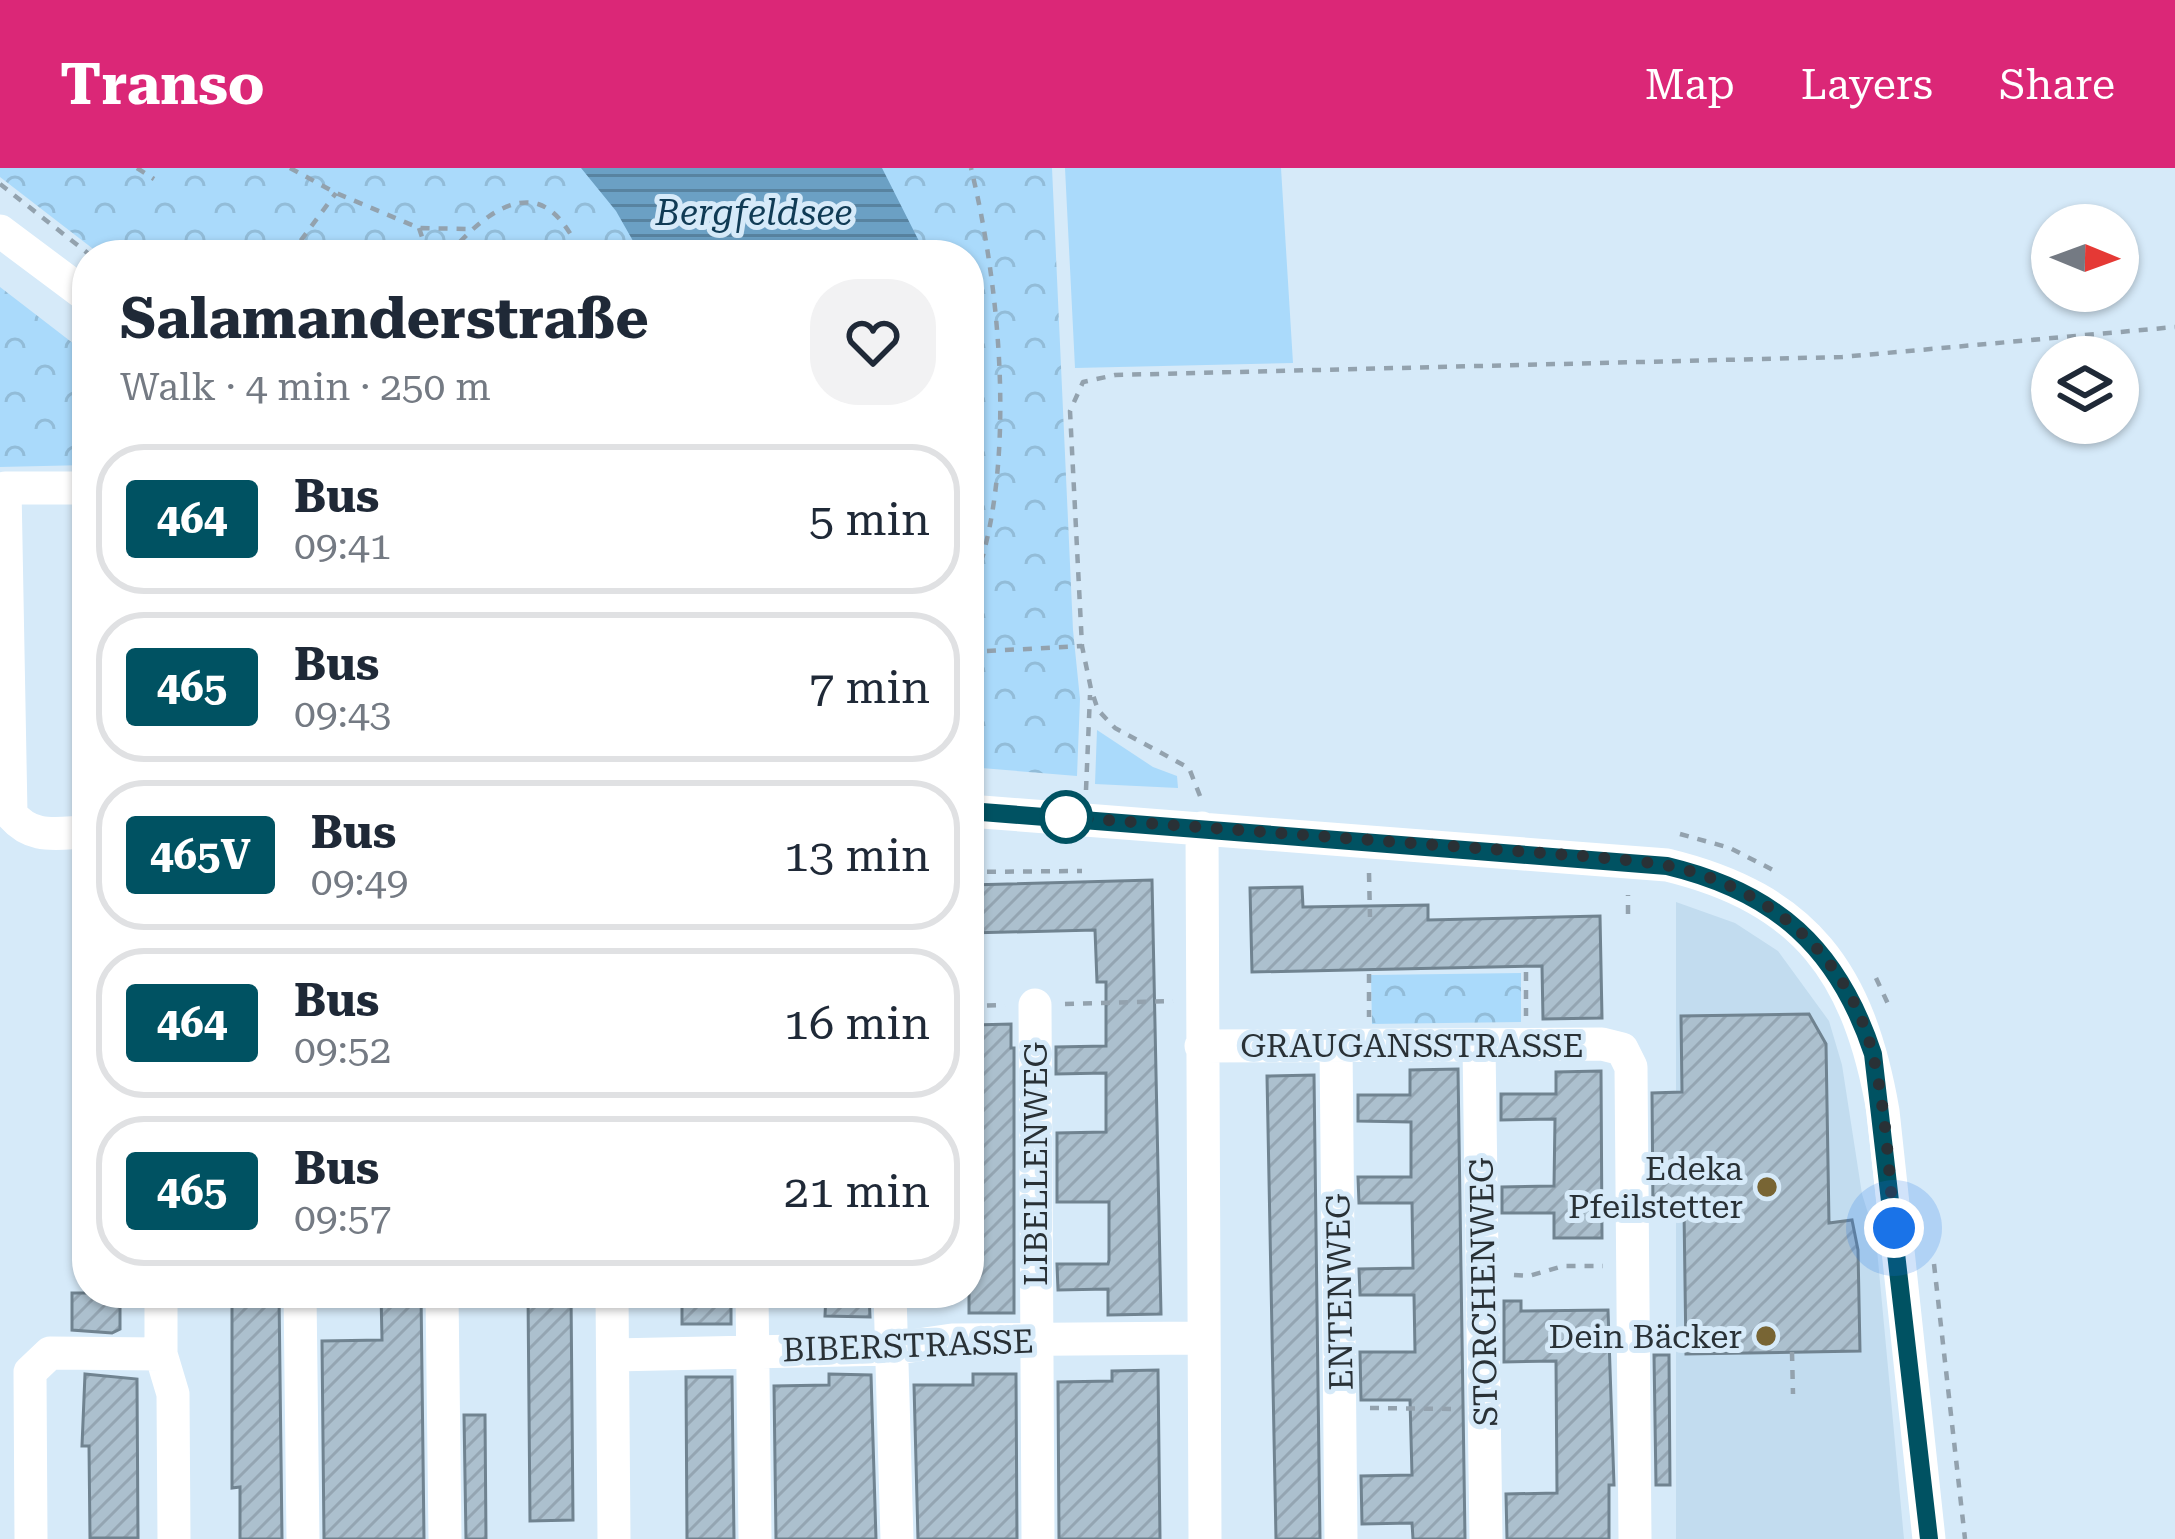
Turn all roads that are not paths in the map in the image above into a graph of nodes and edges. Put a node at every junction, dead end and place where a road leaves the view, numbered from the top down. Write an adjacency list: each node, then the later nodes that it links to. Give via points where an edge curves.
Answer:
1 (0, 231): 2 (street)
2 (72, 285)
3 (72, 488): 6 (street, via 5,488 11,814 23,829)
4 (984, 812): 5 (street)
5 (1202, 828): 9 (street); 35 (street, via 1667,866 1772,907 1819,949 1852,998 1873,1054)
6 (72, 832)
7 (1035, 1005): 18 (street, LIBELLENWEG)
8 (1479, 1045): 10 (street, GRAUGANSSTRASSE); 33 (street, STORCHENWEG); 34 (street, GRAUGANSSTRASSE, via 1602,1044 1622,1049 1631,1067)
9 (1201, 1046): 10 (street, GRAUGANSSTRASSE); 17 (street)
10 (1336, 1046): 32 (street, ENTENWEG)
11 (161, 1308): 21 (street)
12 (300, 1308): 25 (street)
13 (442, 1308): 26 (street)
14 (613, 1308): 22 (street)
15 (752, 1308): 20 (street)
16 (890, 1308): 19 (street)
17 (1202, 1338): 18 (street, BIBERSTRASSE); 31 (street)
18 (1035, 1340): 19 (street, BIBERSTRASSE); 30 (street, LIBELLENWEG)
19 (891, 1349): 20 (street, BIBERSTRASSE); 29 (street)
20 (752, 1351): 22 (street, BIBERSTRASSE); 28 (street)
21 (161, 1354): 23 (street, via 50,1353 30,1372); 24 (street, via 173,1394)
22 (614, 1355): 27 (street)
23 (32, 1539)
24 (174, 1539)
25 (303, 1539)
26 (445, 1539)
27 (614, 1539)
28 (754, 1539)
29 (897, 1539)
30 (1038, 1539)
31 (1205, 1539)
32 (1341, 1539)
33 (1486, 1539)
34 (1635, 1539)
35 (1929, 1539)

